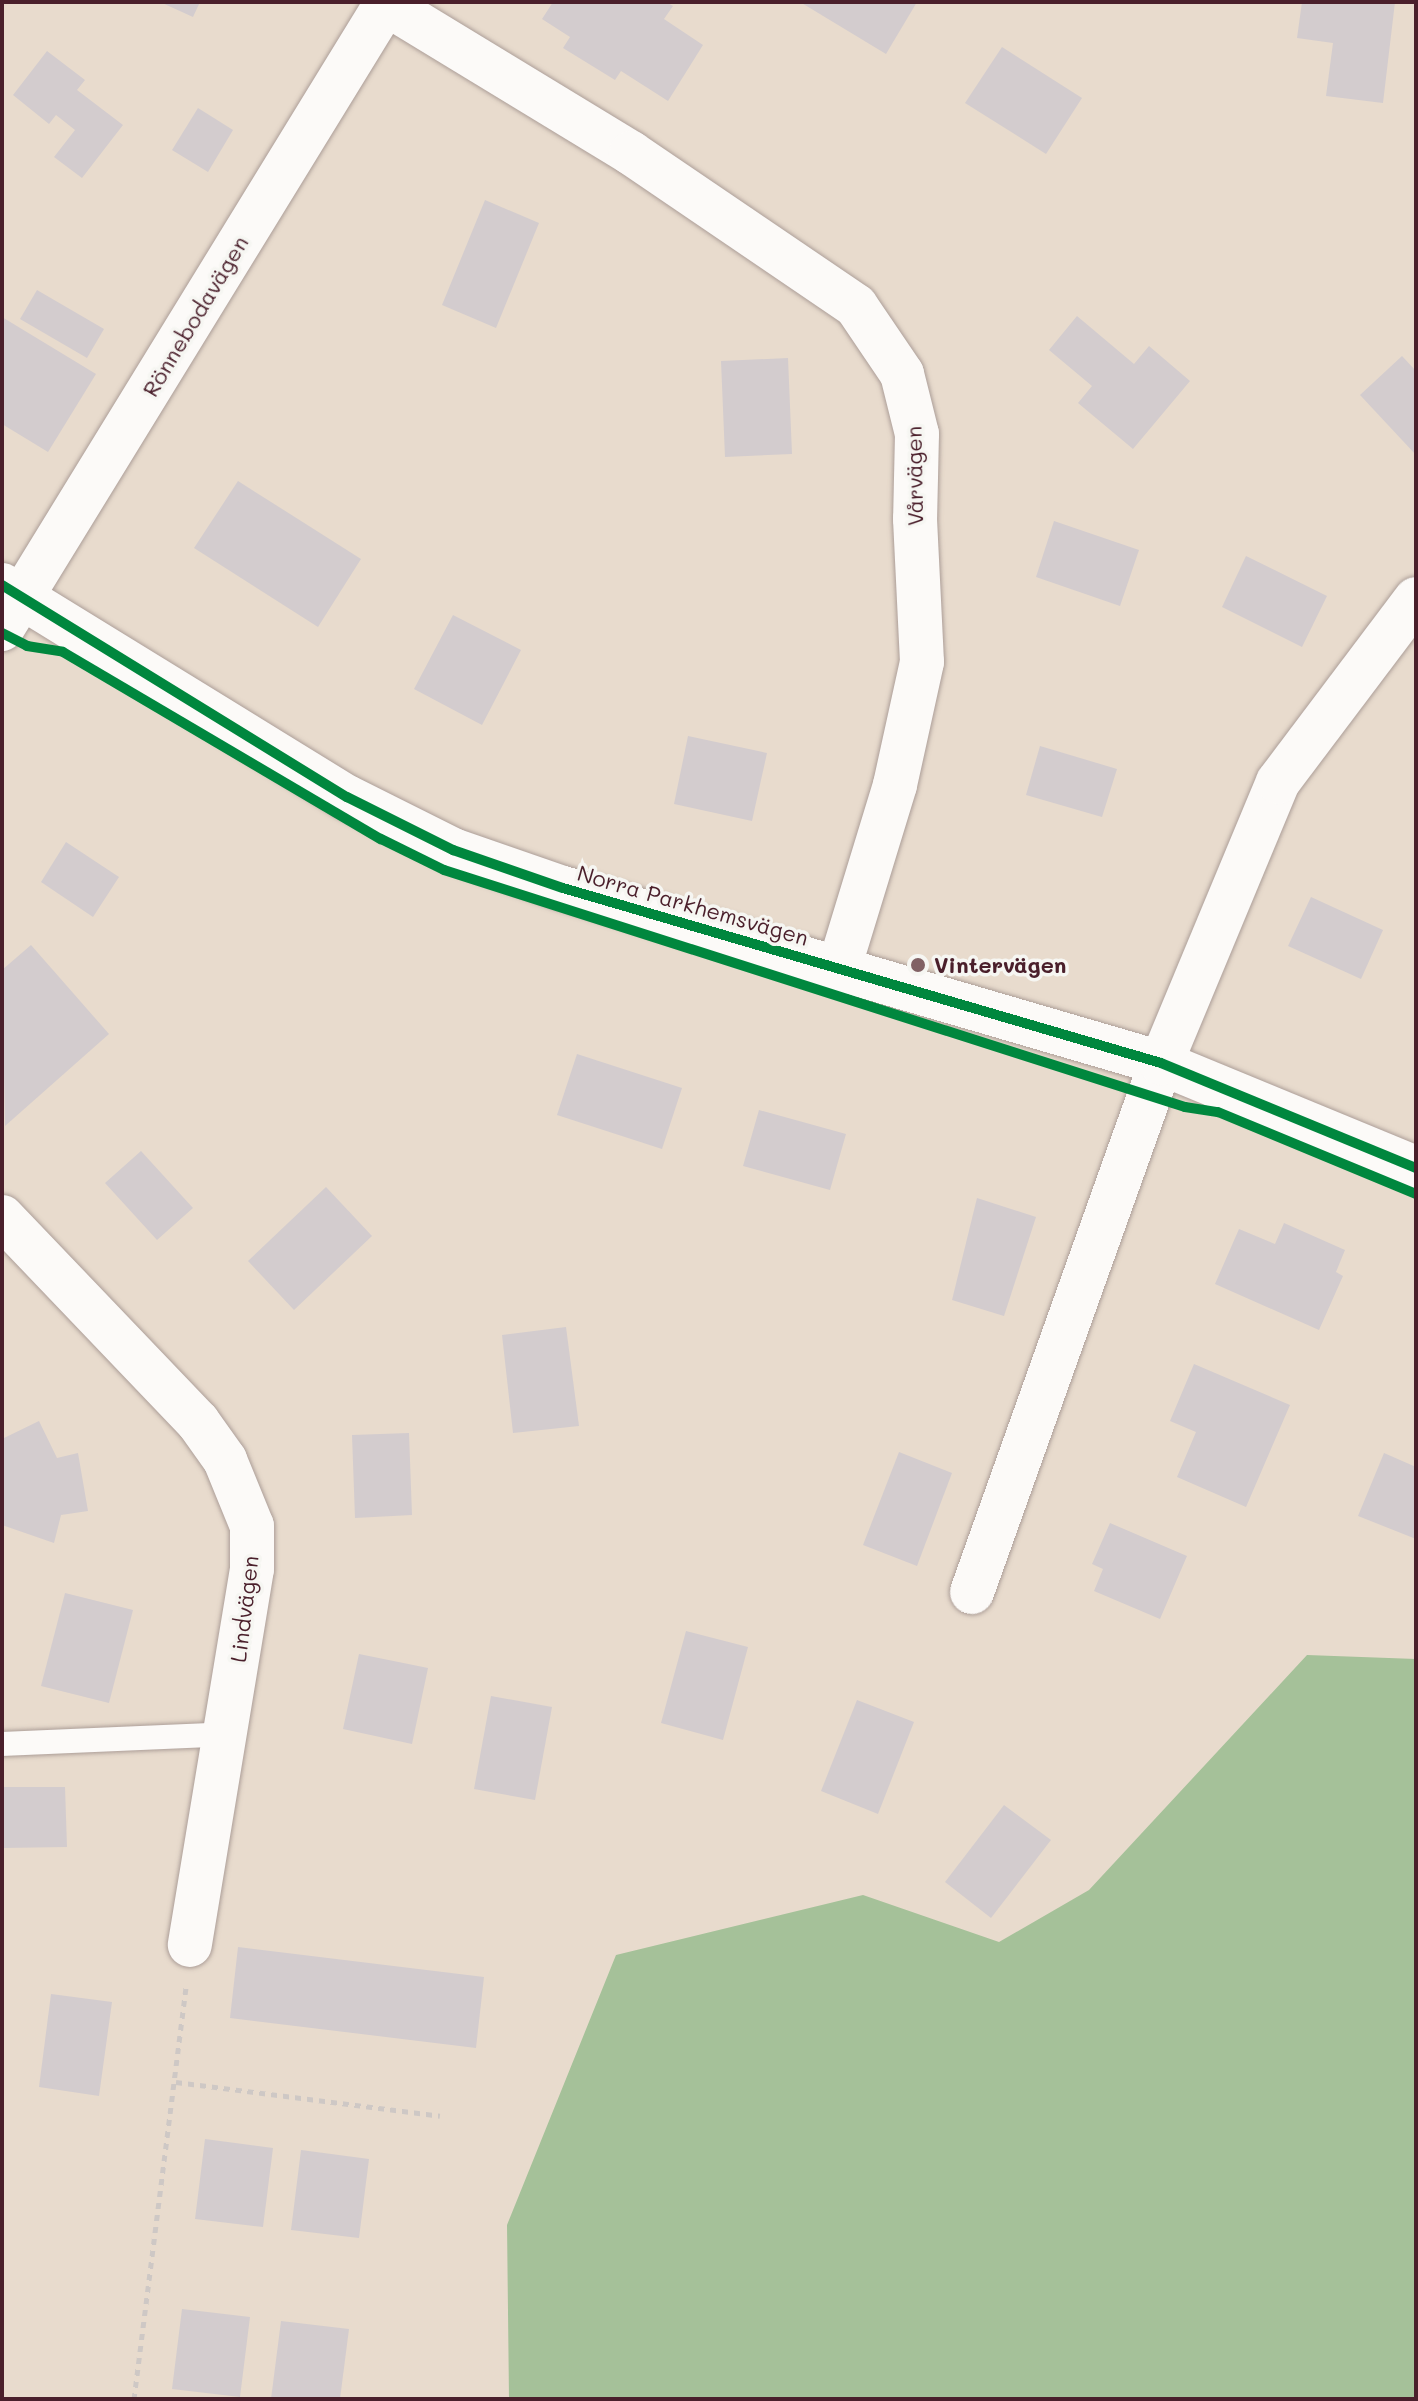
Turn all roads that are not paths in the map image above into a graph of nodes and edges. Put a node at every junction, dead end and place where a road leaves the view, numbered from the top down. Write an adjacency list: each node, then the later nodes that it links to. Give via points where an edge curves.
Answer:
1 (387, 3): 3 (street, Rönnebodavägen); 4 (street, Vårvägen, via 631,153 856,306 902,374 917,434 922,662 916,710)
2 (1416, 599): 5 (street, via 1278,782)
3 (9, 604): 4 (street, Norra Parkhemsvägen, via 347,797 453,850 563,888)
4 (839, 968): 5 (street, Norra Parkhemsvägen)
5 (1161, 1063): 6 (street, Norra Parkhemsvägen); 8 (street)
6 (1416, 1168)
7 (2, 1217): 9 (street, Lindvägen, via 198,1422 225,1460 252,1526 252,1569)
8 (972, 1592)
9 (227, 1734): 10 (lane); 11 (street, Lindvägen)
10 (2, 1744)
11 (190, 1945)

